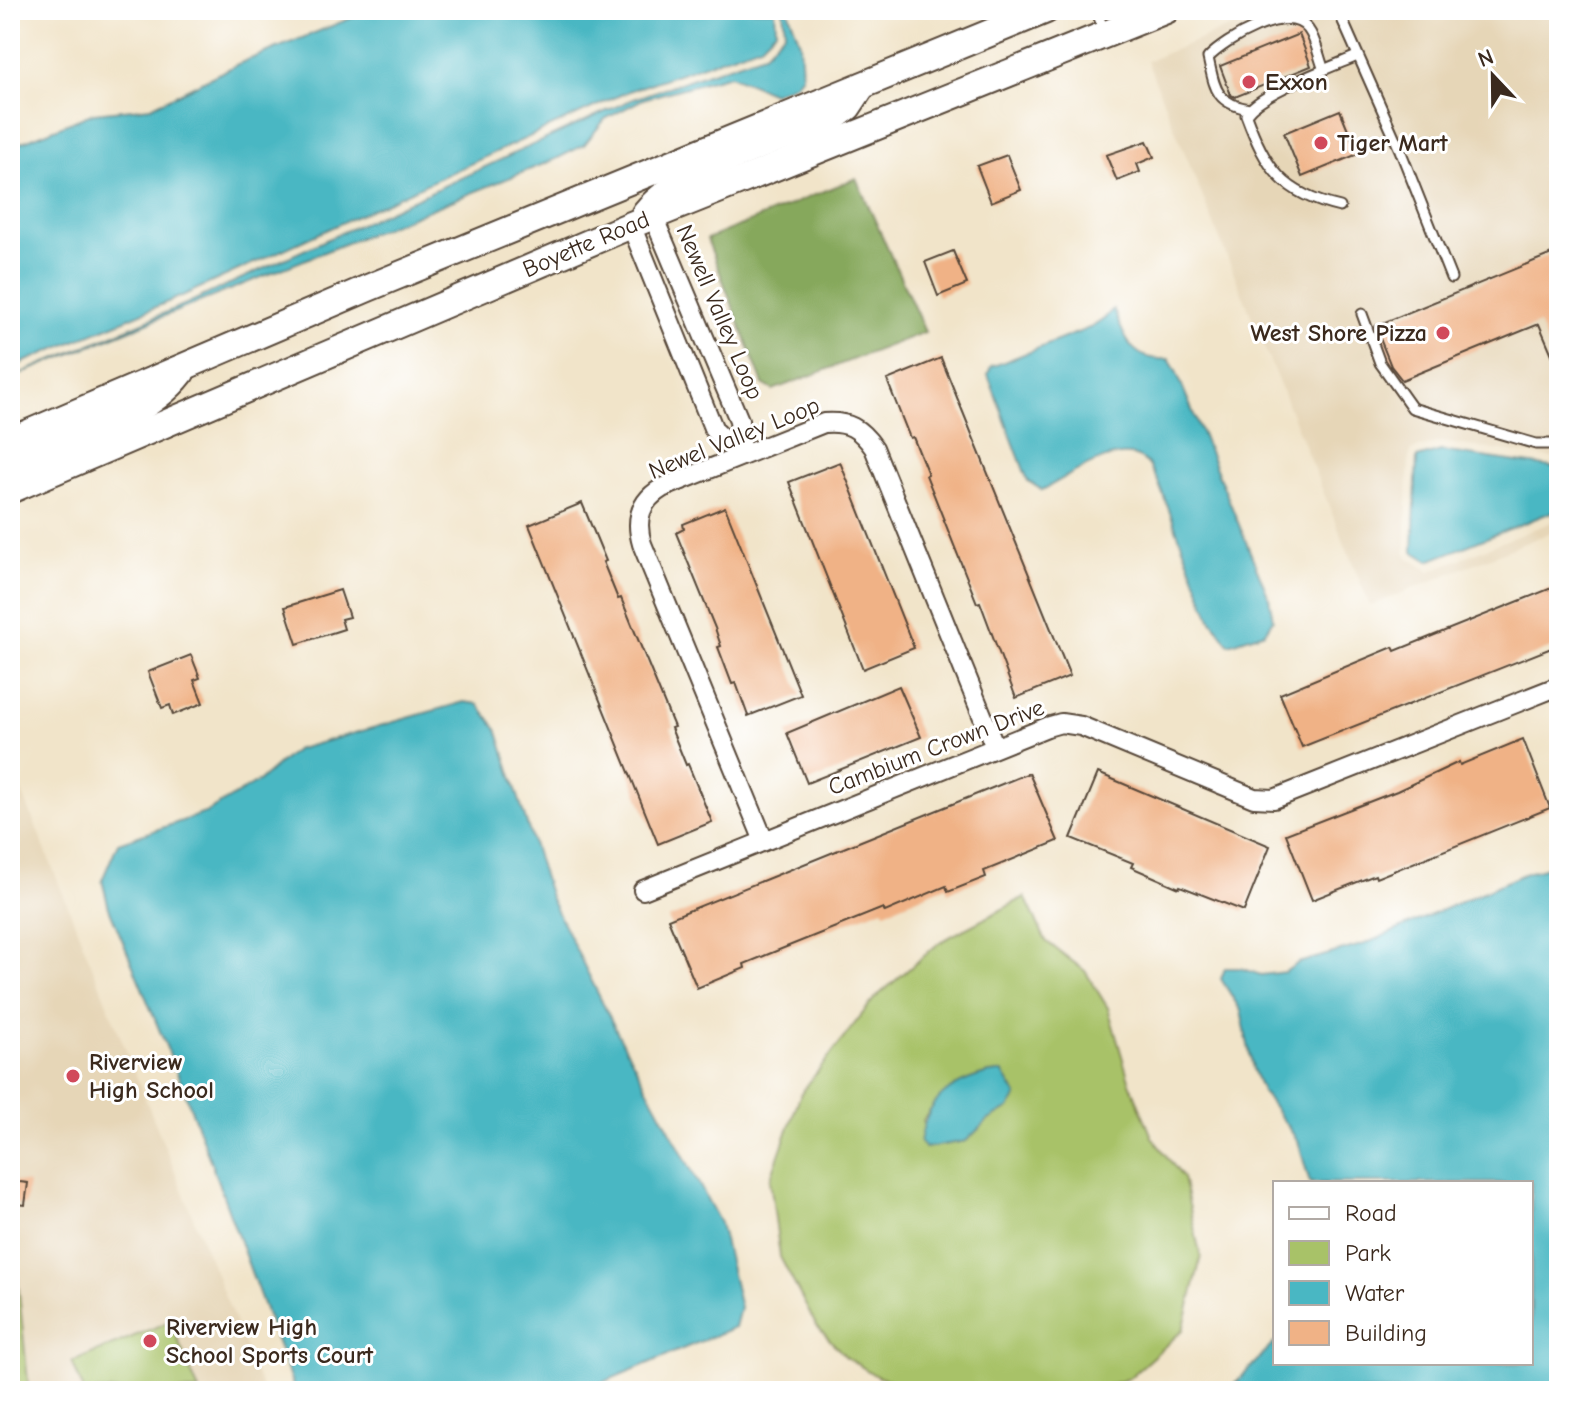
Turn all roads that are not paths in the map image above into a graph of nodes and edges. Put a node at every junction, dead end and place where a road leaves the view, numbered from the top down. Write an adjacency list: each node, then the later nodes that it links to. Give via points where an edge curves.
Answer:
1 (1046, 10): 7 (main road, Boyette Road)
2 (1166, 10): 4 (main road, Boyette Road)
3 (1338, 10): 5 (lane)
4 (1101, 22): 10 (main road, Boyette Road)
5 (1357, 56): 6 (lane); 11 (lane)
6 (1324, 70): 8 (lane); 8 (lane, via 1308,28 1297,21 1255,27 1208,58 1215,90)
7 (863, 84): 10 (main road, via 841,113 677,184); 13 (main road, Boyette Road)
8 (1249, 109): 9 (lane, via 1246,115 1255,139 1281,181 1314,201)
9 (1340, 207)
10 (641, 221): 16 (street, Newell Valley Loop, via 739,420); 16 (street, Newell Valley Loop, via 714,430); 18 (main road, Boyette Road)
11 (1451, 278)
12 (1362, 314): 15 (lane, via 1380,363 1412,408 1536,444)
13 (188, 363): 14 (main road, Boyette Road); 17 (main road, via 149,404)
14 (10, 441)
15 (1559, 444)
16 (741, 456): 20 (street, Newel Valley Loop, via 824,423 853,425 865,434); 21 (street, Newel Valley Loop, via 652,494 638,530)
17 (10, 466)
18 (10, 490)
19 (1559, 686): 20 (street, Cambium Crown Drive, via 1274,799 1254,798 1071,723)
20 (995, 747): 21 (street, Cambium Crown Drive)
21 (764, 841): 22 (street, Cambium Crown Drive)
22 (643, 890)

